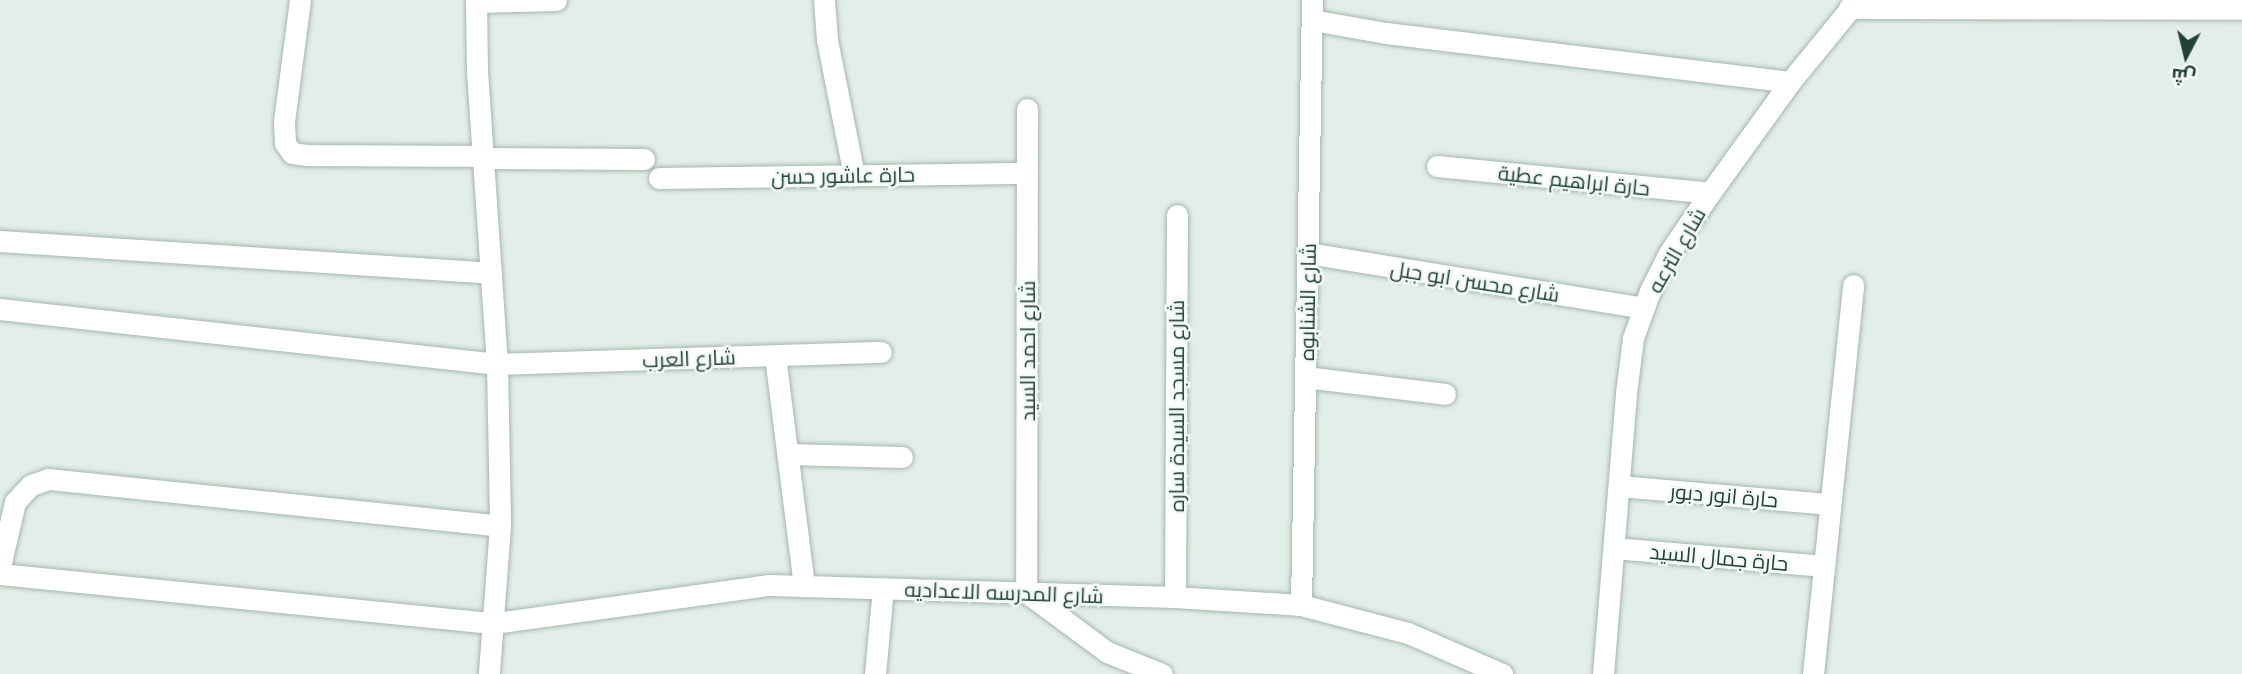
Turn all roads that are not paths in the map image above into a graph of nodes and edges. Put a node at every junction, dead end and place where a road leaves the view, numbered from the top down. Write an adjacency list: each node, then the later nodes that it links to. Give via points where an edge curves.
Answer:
1 (300, 0): 10 (street, via 284,122 285,143 292,153)
2 (556, 0): 4 (street)
3 (824, 0): 14 (street, via 827,40)
4 (476, 1): 10 (street)
5 (1853, 4): 6 (street); 8 (street, شارع الترعه)
6 (2242, 9)
7 (1312, 10): 8 (street, via 1399,35); 19 (street, شارع الشنابوه)
8 (1790, 82): 16 (street, شارع الترعه)
9 (1027, 109): 13 (street, شارع احمد السيد)
10 (483, 157): 11 (street); 20 (street)
11 (645, 159)
12 (1437, 166): 16 (street, حارة ابراهيم عطية)
13 (1027, 173): 14 (street, حارة عاشور حسن); 40 (street, شارع احمد السيد)
14 (854, 175): 15 (street, حارة عاشور حسن)
15 (659, 178)
16 (1710, 193): 23 (street, شارع الترعه, via 1669,253)
17 (1177, 215): 41 (street, شارع مسجد السيدة ساره)
18 (0, 242): 20 (street)
19 (1308, 253): 23 (street, شارع محسن ابو جبل); 27 (street, شارع الشنابوه)
20 (491, 273): 26 (street)
21 (1853, 285): 32 (street)
22 (0, 309): 26 (street, شارع العرب)
23 (1643, 309): 31 (street, شارع الترعه, via 1633,338)
24 (881, 352): 25 (street, شارع العرب)
25 (775, 356): 26 (street, شارع العرب); 29 (street)
26 (497, 363): 33 (street)
27 (1305, 377): 28 (street); 42 (street, شارع الشنابوه)
28 (1445, 394)
29 (787, 454): 30 (street); 38 (street)
30 (902, 457)
31 (1619, 486): 32 (street, حارة انور دبور); 34 (street, شارع الترعه)
32 (1830, 504): 35 (street)
33 (500, 526): 36 (street, via 48,479 31,485 15,502); 43 (street)
34 (1614, 548): 35 (street, حارة جمال السيد); 48 (street, شارع الترعه)
35 (1824, 566): 49 (street)
36 (0, 567)
37 (0, 573): 43 (street, شارع المدرسه الاعداديه)
38 (804, 586): 39 (street, شارع المدرسه الاعداديه); 43 (street, شارع المدرسه الاعداديه, via 768,585)
39 (883, 588): 40 (street, شارع المدرسه الاعداديه); 45 (street)
40 (1026, 592): 41 (street, شارع المدرسه الاعداديه); 46 (street, via 1107,652)
41 (1175, 597): 42 (street, شارع المدرسه الاعداديه)
42 (1301, 605): 47 (street, شارع المدرسه الاعداديه, via 1408,633)
43 (495, 623): 44 (street)
44 (489, 674)
45 (875, 674)
46 (1162, 674)
47 (1502, 674)
48 (1603, 674)
49 (1812, 674)

